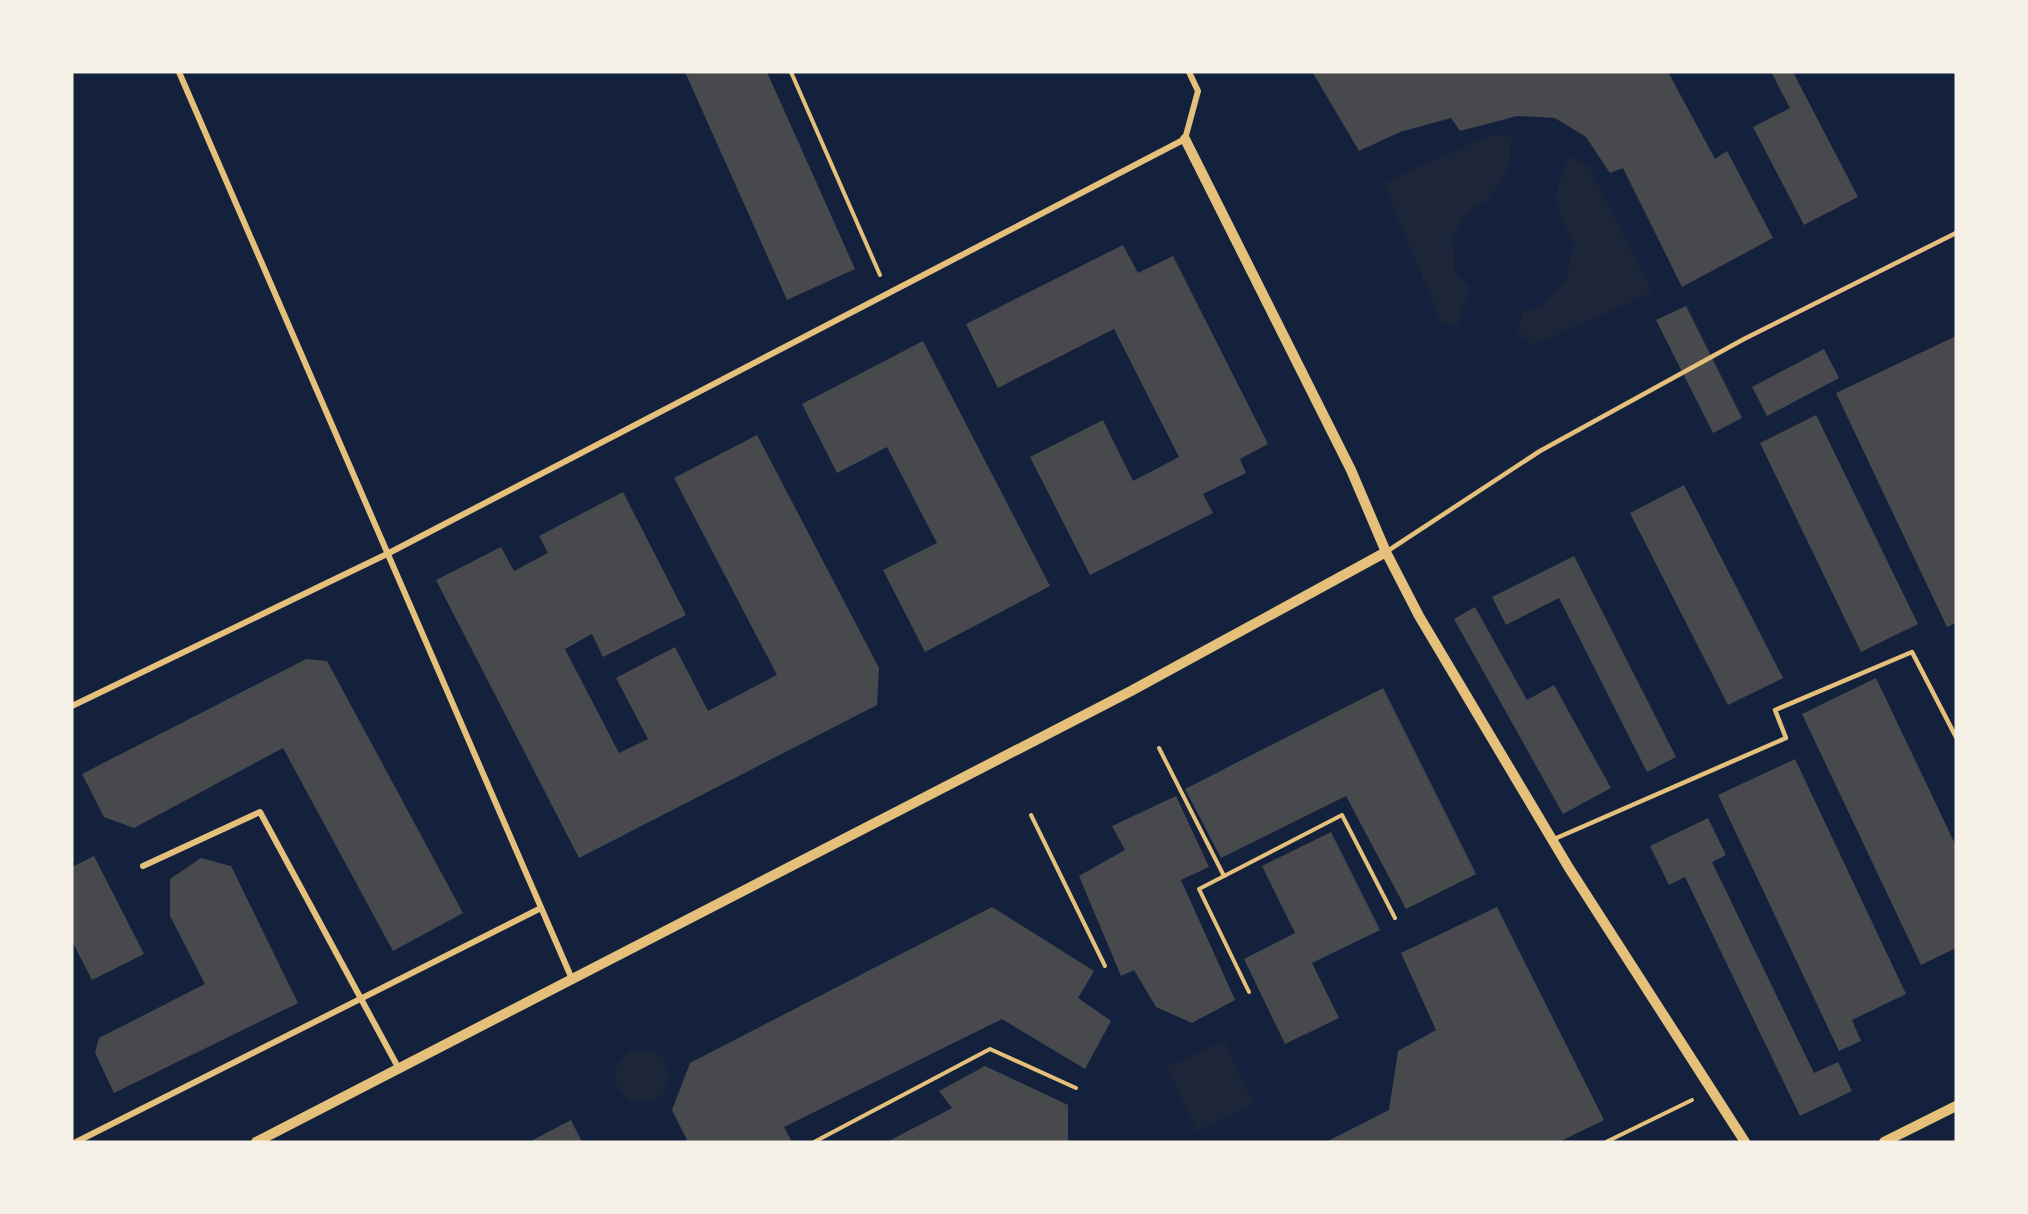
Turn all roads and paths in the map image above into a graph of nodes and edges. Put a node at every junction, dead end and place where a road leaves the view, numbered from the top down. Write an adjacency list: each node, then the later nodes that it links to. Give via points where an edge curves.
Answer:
1 (179, 72): 8 (street)
2 (791, 72): 6 (path)
3 (1189, 72): 4 (street, via 1198,91)
4 (1185, 139): 6 (street); 7 (street, via 1351,470)
5 (1956, 233): 7 (lane, via 1744,339 1551,445)
6 (889, 295): 8 (street)
7 (1386, 552): 13 (street, via 1419,616); 19 (street, via 1131,691)
8 (387, 554): 9 (street); 16 (street)
9 (72, 706)
10 (1956, 737): 13 (lane, via 1912,652 1774,710 1786,738)
11 (1159, 748): 15 (path)
12 (1031, 815): 18 (path)
13 (1552, 840): 24 (street)
14 (143, 866): 21 (street, via 260,812)
15 (1224, 876): 17 (path, via 1342,815); 20 (path, via 1199,889)
16 (541, 908): 19 (street); 21 (street)
17 (1395, 918)
18 (1105, 966)
19 (572, 980): 22 (street)
20 (1250, 992)
21 (360, 999): 22 (street); 26 (street)
22 (399, 1069): 27 (street)
23 (1076, 1088): 28 (path, via 990,1049)
24 (1712, 1090): 29 (path); 30 (street)
25 (1956, 1106): 31 (street)
26 (76, 1142)
27 (256, 1142)
28 (814, 1142)
29 (1606, 1142)
30 (1745, 1142)
31 (1884, 1142)

